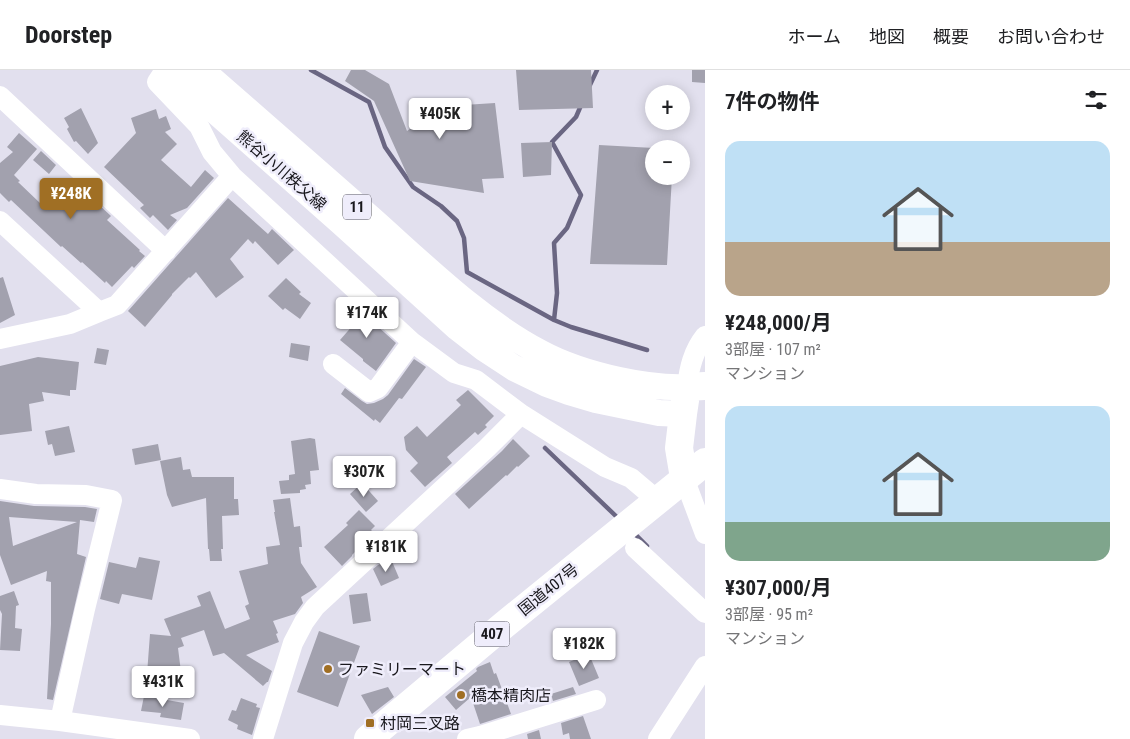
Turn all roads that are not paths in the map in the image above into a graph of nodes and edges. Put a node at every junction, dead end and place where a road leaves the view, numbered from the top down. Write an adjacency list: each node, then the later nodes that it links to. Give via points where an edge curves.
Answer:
1 (165, 70): 5 (street, via 157,82 199,126 212,152)
2 (169, 70): 14 (main road, 熊谷小川秩父線 / 11, via 458,328 514,368 547,384 596,400 659,413)
3 (201, 70): 13 (main road, 熊谷小川秩父線 / 11, via 464,301 516,338 566,365 598,375 660,387)
4 (0, 96): 7 (street)
5 (232, 176): 7 (street); 11 (street)
6 (0, 221): 8 (street)
7 (166, 251): 8 (street, via 117,305)
8 (99, 312): 10 (street, via 70,324)
9 (705, 336): 13 (street, via 690,366)
10 (0, 339)
11 (412, 342): 12 (street, via 378,388 369,392); 15 (street, via 454,373 476,380)
12 (333, 364)
13 (696, 386): 14 (highway)
14 (694, 413): 16 (highway, via 679,448)
15 (521, 414): 18 (street, via 605,467 630,478); 28 (street, via 315,607 294,643)
16 (698, 471): 18 (highway, 国道407号 / 407); 20 (street)
17 (0, 490): 25 (street, via 86,495 112,500)
18 (657, 500): 19 (highway, 国道407号 / 407)
19 (629, 533): 21 (street); 29 (highway, 国道407号 / 407, via 504,625)
20 (705, 534)
21 (705, 613)
22 (705, 666): 30 (street)
23 (596, 700): 26 (street)
24 (0, 714): 25 (street)
25 (60, 721): 27 (street)
26 (476, 738)
27 (190, 739)
28 (263, 739)
29 (368, 739)
30 (658, 739)

